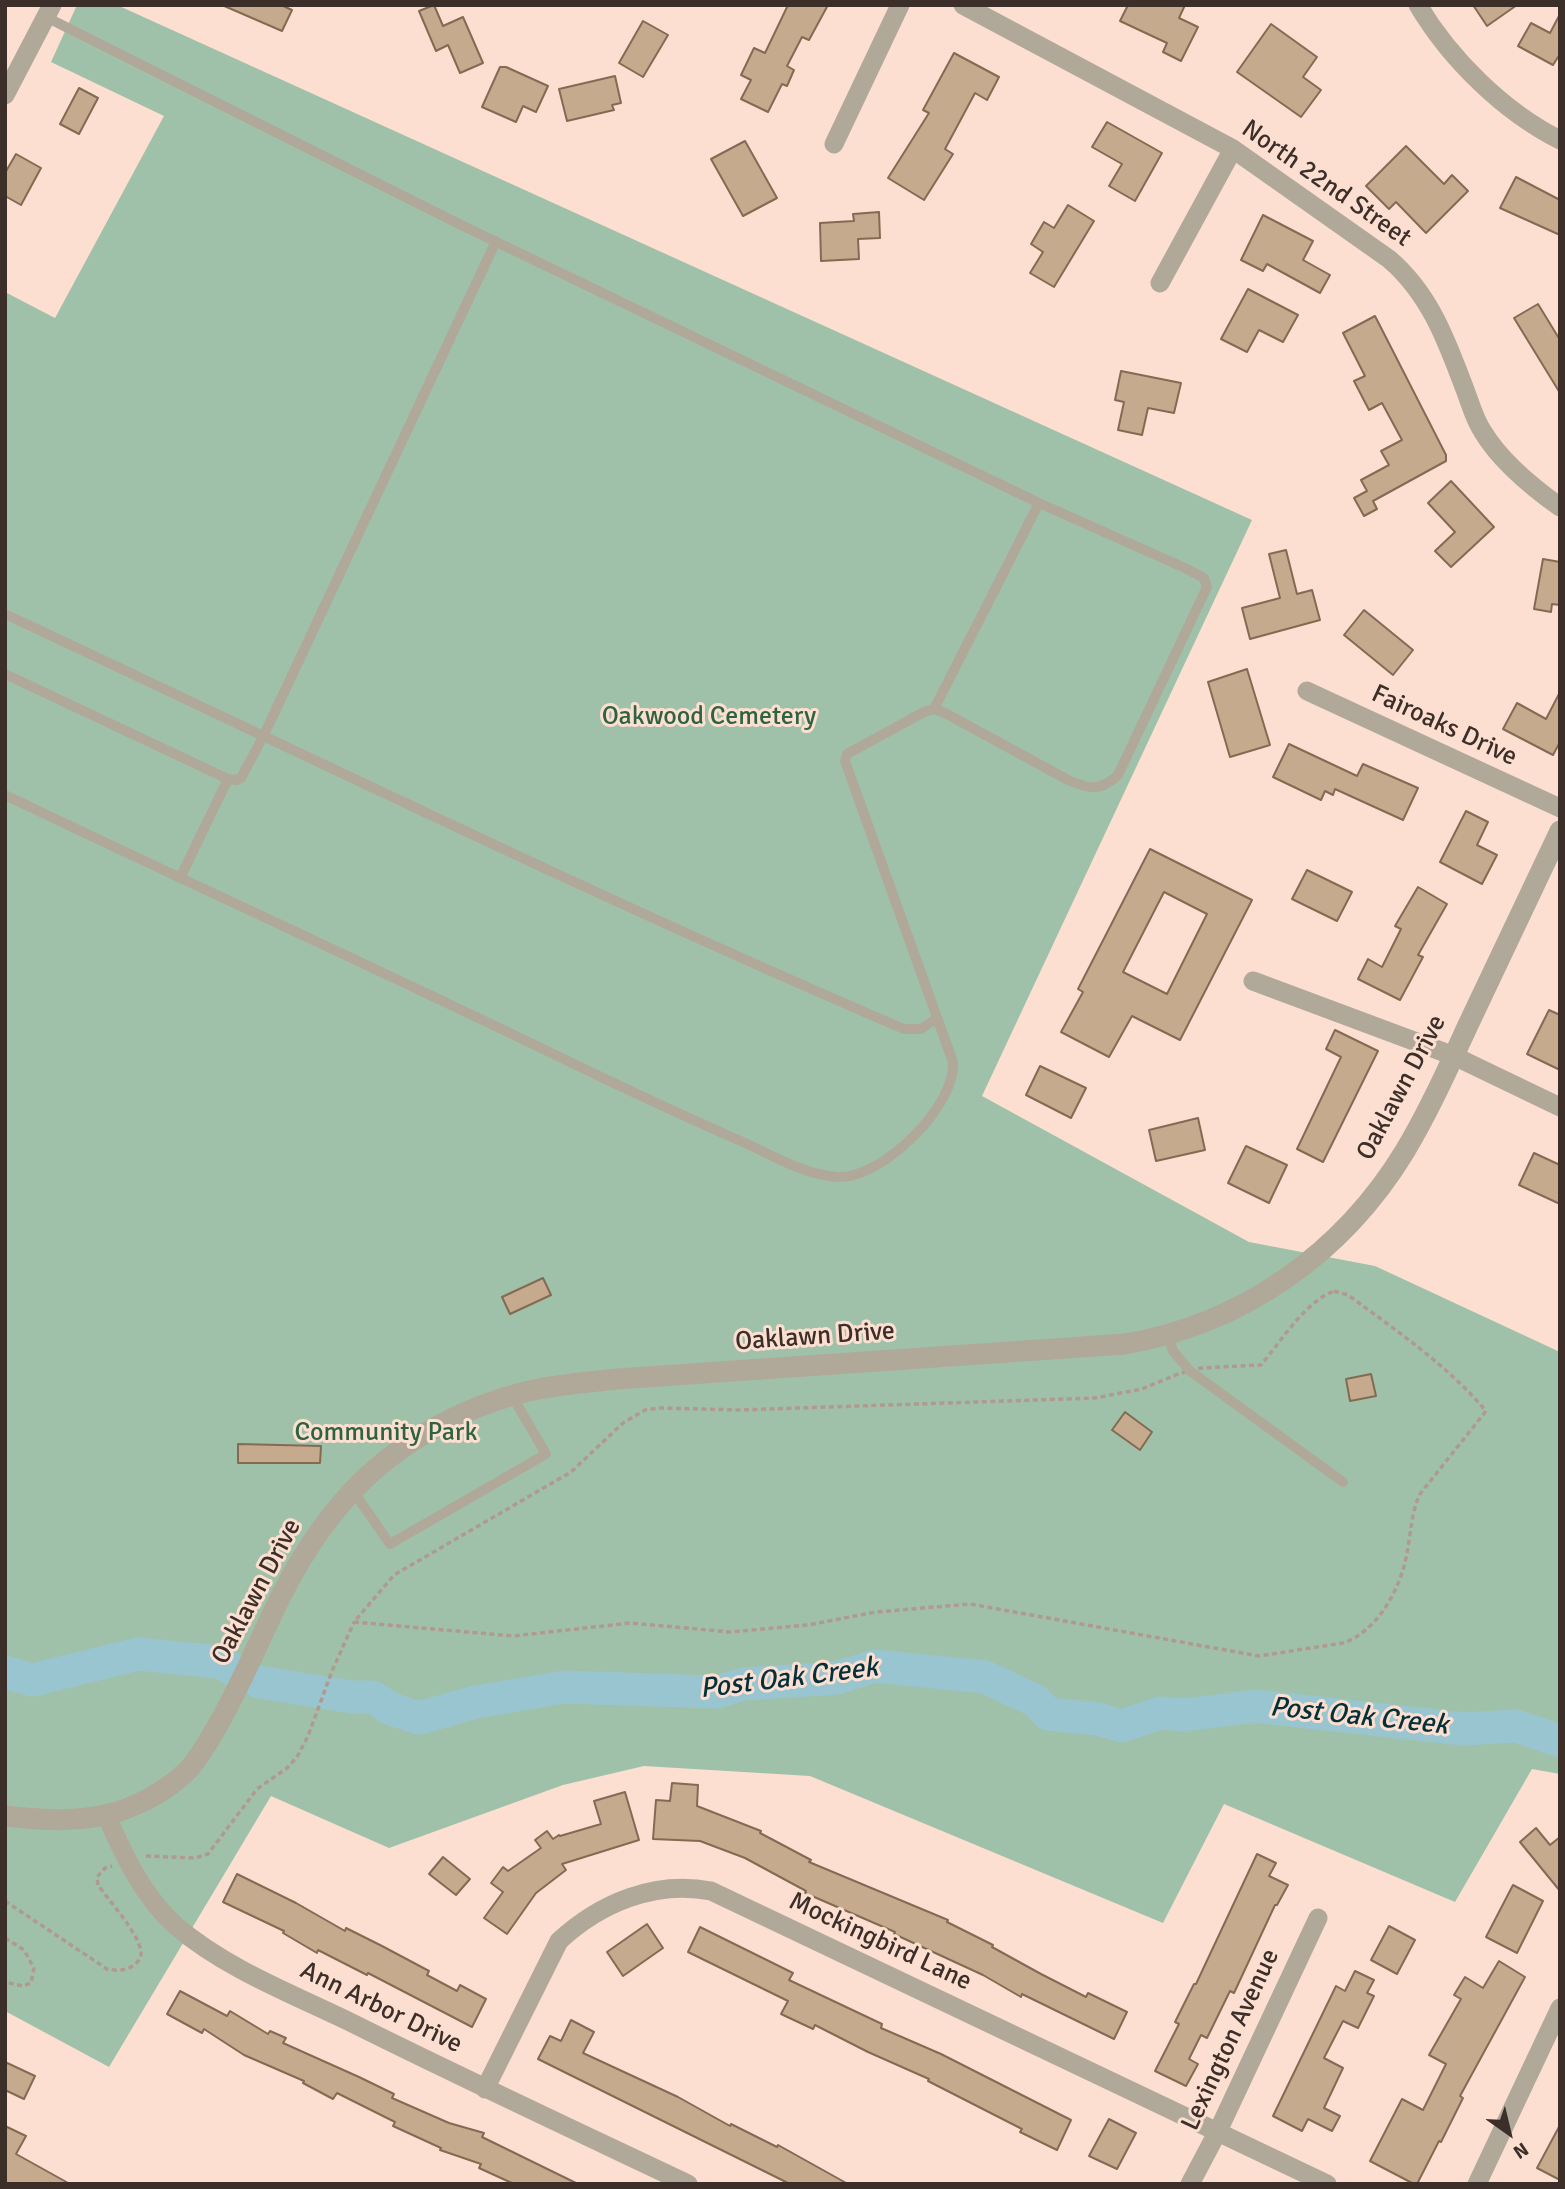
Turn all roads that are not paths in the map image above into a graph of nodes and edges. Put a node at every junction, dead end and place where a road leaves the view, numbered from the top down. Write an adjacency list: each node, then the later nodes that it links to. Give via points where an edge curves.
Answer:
1 (900, 5): 7 (street)
2 (963, 5): 8 (street, North 22nd Street)
3 (1418, 5): 6 (street, via 1436,34 1487,88)
4 (49, 11): 5 (street); 9 (lane)
5 (5, 95)
6 (1560, 141)
7 (834, 144)
8 (1233, 149): 10 (street); 12 (street, North 22nd Street, via 1404,271 1434,314 1481,430 1517,471)
9 (496, 241): 11 (lane); 17 (lane)
10 (1160, 283)
11 (1040, 503): 16 (lane); 16 (lane, via 1185,568 1204,578 1207,587 1118,775 1108,785 1085,788)
12 (1560, 507)
13 (5, 614): 17 (lane)
14 (5, 674): 18 (lane)
15 (1307, 691): 20 (street, Fairoaks Drive)
16 (934, 709): 24 (lane, via 859,746 845,761)
17 (264, 735): 18 (lane, via 247,770 236,780); 24 (lane, via 680,930 904,1029 921,1029)
18 (228, 779): 22 (lane)
19 (5, 795): 22 (lane)
20 (1560, 808)
21 (1560, 831): 25 (street, Oaklawn Drive)
22 (180, 878): 24 (lane, via 668,1109 806,1170 839,1177 865,1172 891,1155 941,1105 954,1074)
23 (1253, 981): 25 (street)
24 (937, 1018)
25 (1454, 1056): 26 (street); 27 (street, Oaklawn Drive, via 1406,1150 1347,1228 1259,1297)
26 (1560, 1107)
27 (1168, 1335): 28 (street, Oaklawn Drive, via 1125,1344 617,1379); 29 (lane, via 1173,1351 1190,1371)
28 (512, 1396): 30 (street, Oaklawn Drive, via 447,1421 420,1437); 30 (lane, via 546,1454 390,1544)
29 (1343, 1482)
30 (353, 1491): 31 (street, Oaklawn Drive, via 305,1554 200,1755 151,1797)
31 (106, 1815): 32 (street, Oaklawn Drive, via 68,1820); 35 (street, Ann Arbor Drive, via 131,1869 176,1926 233,1965)
32 (5, 1816)
33 (1318, 1918): 36 (street, Lexington Avenue)
34 (1560, 2008): 40 (street)
35 (485, 2089): 36 (street, Mockingbird Lane, via 559,1941 597,1911 630,1897 658,1889 694,1888 711,1891); 37 (street, Ann Arbor Drive)
36 (1218, 2131): 38 (street, Lexington Avenue); 39 (street, Mockingbird Lane)
37 (688, 2184)
38 (1190, 2184)
39 (1327, 2184)
40 (1477, 2184)

